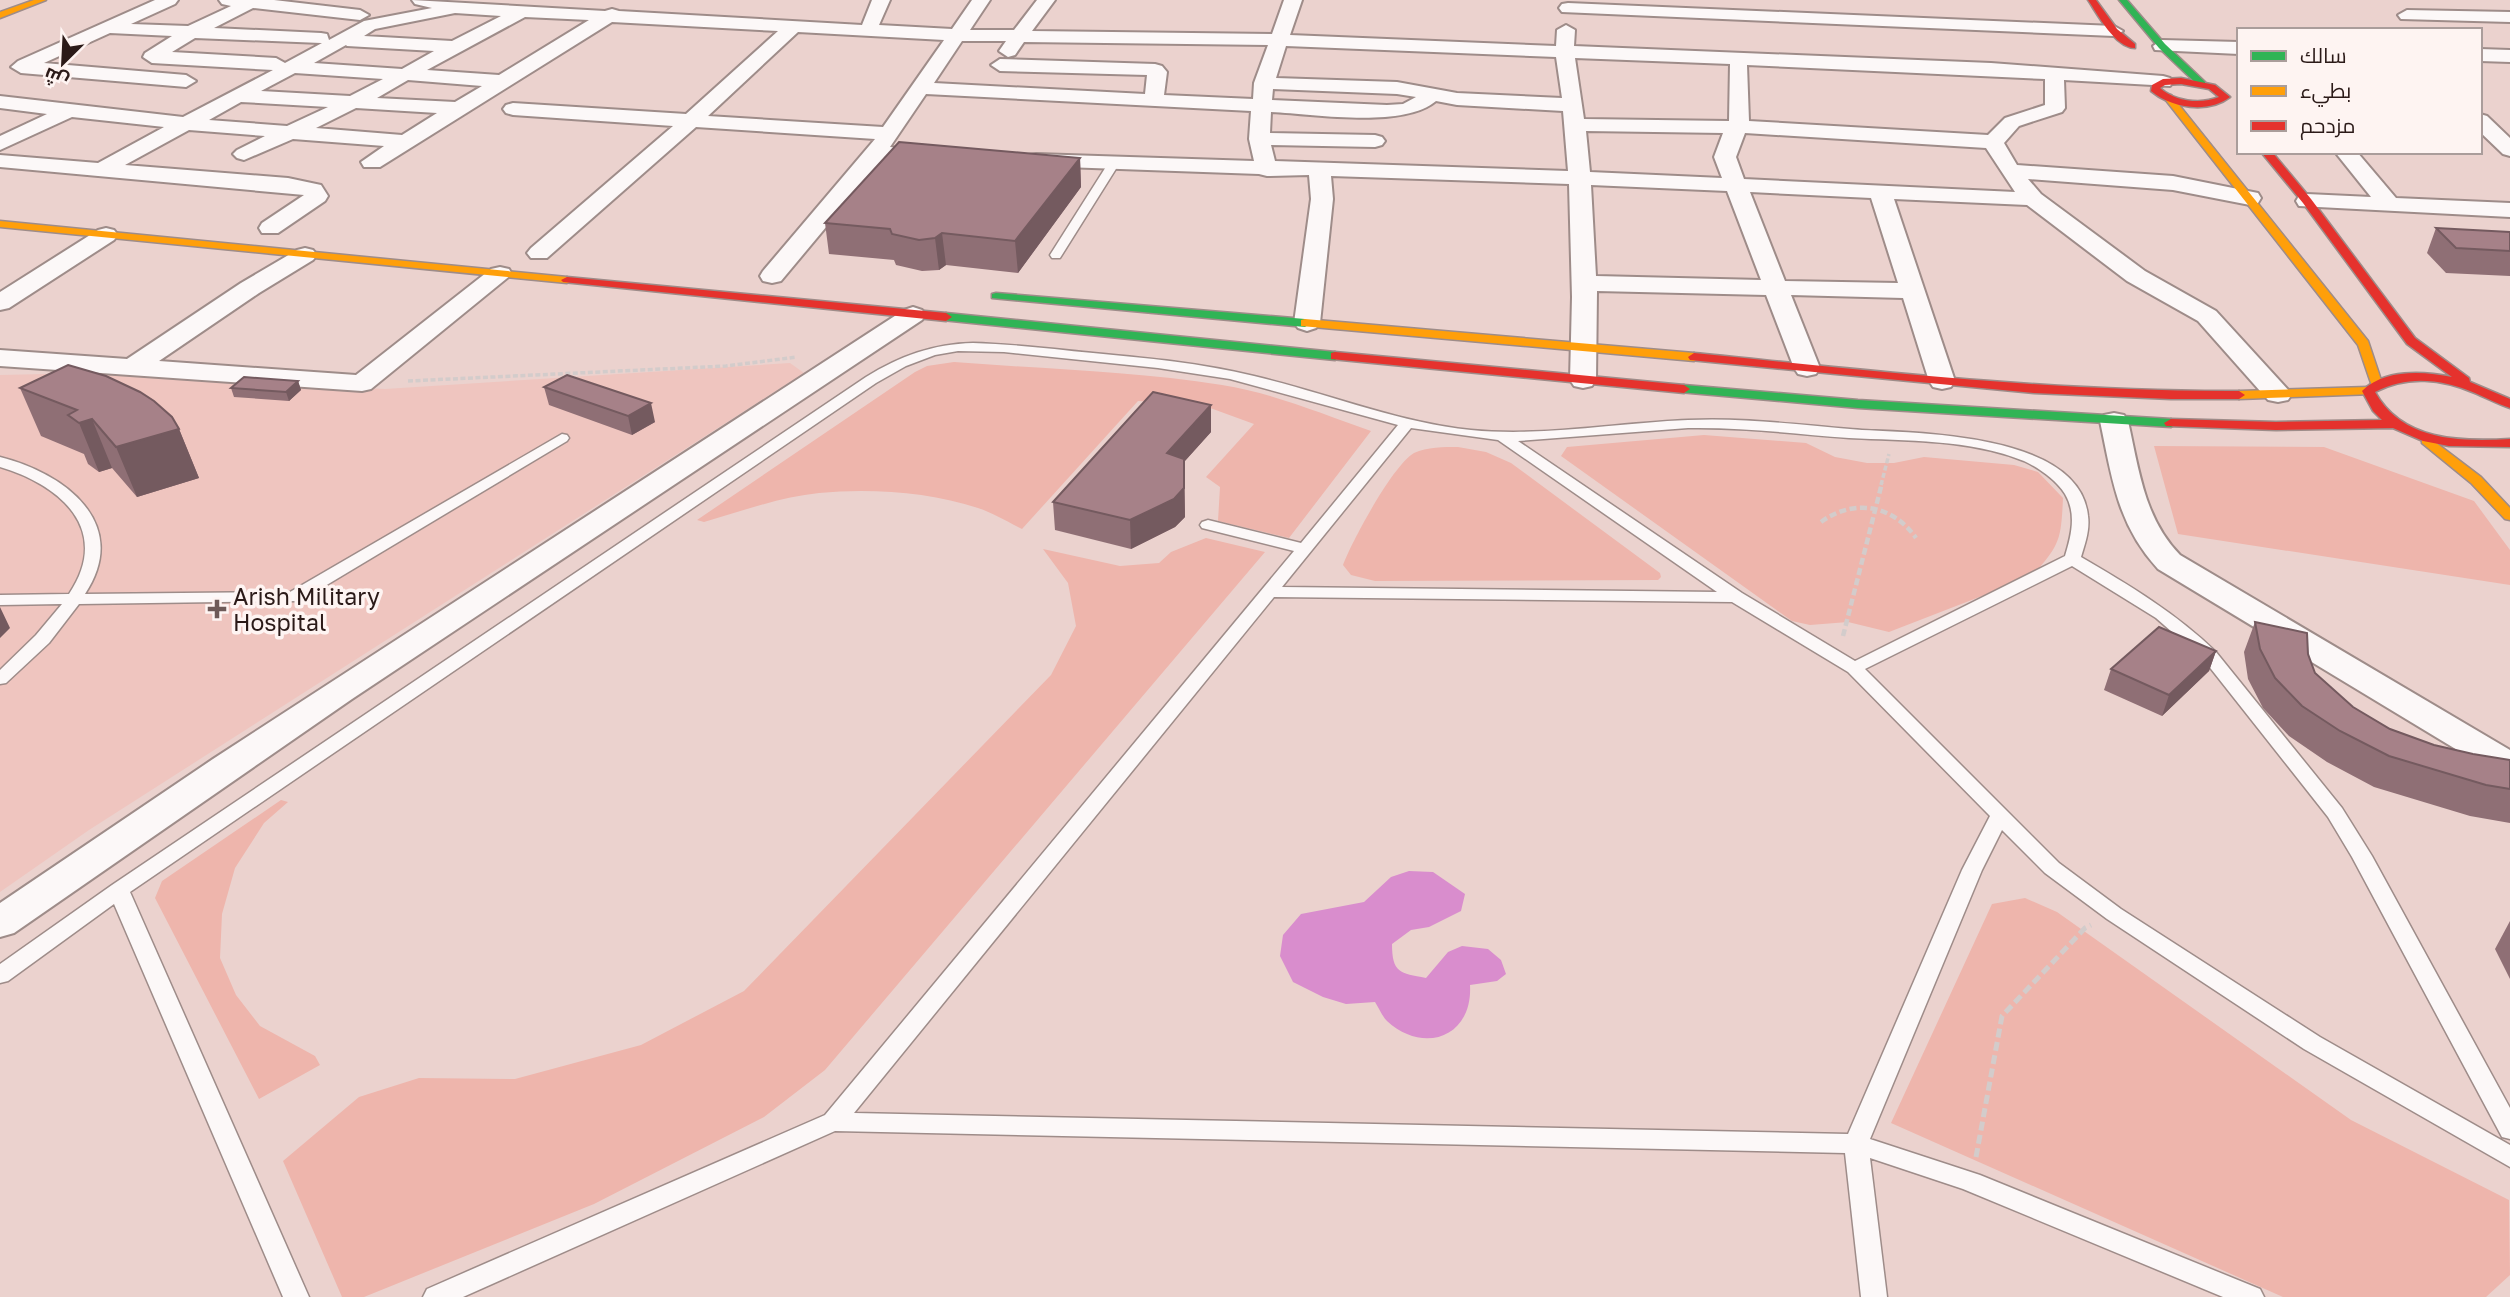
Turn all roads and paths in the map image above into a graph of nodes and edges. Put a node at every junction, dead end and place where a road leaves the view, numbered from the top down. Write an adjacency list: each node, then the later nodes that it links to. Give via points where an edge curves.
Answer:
1 (15, 0): 19 (main road)
2 (42, 0): 24 (main road)
3 (169, 0): 32 (street)
4 (421, 0): 20 (street)
5 (542, 0): 23 (street)
6 (631, 0): 26 (street)
7 (881, 0): 34 (street)
8 (981, 0): 37 (street)
9 (1046, 0): 39 (street)
10 (1275, 0): 11 (street)
11 (1293, 0): 43 (street)
12 (1776, 0): 28 (street)
13 (2092, 0): 35 (main road)
14 (2123, 0): 47 (main road)
15 (235, 1): 16 (street); 36 (street)
16 (290, 4): 25 (street)
17 (377, 4): 25 (street)
18 (1567, 4): 21 (street); 50 (street)
19 (0, 5)
20 (457, 8): 23 (street); 41 (street, via 383,21)
21 (1699, 8): 28 (street)
22 (1960, 9): 31 (street)
23 (522, 12): 26 (street); 38 (street)
24 (0, 15)
25 (360, 15): 40 (street)
26 (609, 17): 30 (street); 45 (street)
27 (2510, 17): 33 (street, via 2401,11)
28 (1785, 19): 29 (street); 54 (street)
29 (1897, 24): 31 (street); 58 (street)
30 (793, 27): 34 (street); 84 (street)
31 (1978, 27): 35 (street)
32 (108, 28): 36 (street); 56 (street)
33 (2425, 28)
34 (868, 31): 37 (street)
35 (2114, 31): 64 (main road)
36 (191, 32): 40 (street); 53 (street, via 152,57)
37 (955, 36): 39 (street); 69 (street)
38 (472, 37): 42 (street); 48 (street)
39 (1018, 37): 43 (street); 55 (street)
40 (321, 38): 59 (street)
41 (344, 40): 48 (street); 59 (street)
42 (511, 40)
43 (1277, 40): 46 (street); 66 (street)
44 (537, 42): 45 (street)
45 (564, 44): 65 (street)
46 (1393, 45): 50 (street); 70 (street)
47 (2162, 46): 49 (street); 67 (main road)
48 (453, 47): 60 (street)
49 (2237, 48)
50 (1566, 55): 54 (street); 57 (street); 83 (street)
51 (2482, 55): 52 (street)
52 (2510, 56)
53 (168, 59): 59 (street); 62 (street)
54 (1803, 62): 58 (street)
55 (1000, 65): 71 (street); 73 (street, via 1155,71)
56 (21, 66): 61 (street); 62 (street)
57 (1738, 66): 63 (street); 86 (street)
58 (1919, 67): 64 (street)
59 (281, 70): 60 (street); 68 (street)
60 (407, 74): 65 (street); 76 (street)
61 (0, 76)
62 (134, 78): 68 (street); 81 (street)
63 (2054, 80): 64 (street); 93 (street, via 2055,107 2012,122)
64 (2161, 80): 67 (main road); 75 (main road, via 2199,103); 113 (main road)
65 (500, 81): 78 (street)
66 (1264, 83): 70 (street); 77 (street)
67 (2202, 84): 75 (main road, via 2223,93 2225,97)
68 (232, 85): 76 (street); 85 (street)
69 (921, 88): 71 (street); 89 (street)
70 (1397, 88): 72 (street)
71 (981, 91): 73 (street)
72 (1431, 95): 80 (street, via 1414,109); 83 (street)
73 (1154, 99): 77 (street)
74 (0, 102): 81 (street)
75 (2217, 102): 82 (main road)
76 (352, 103): 78 (street); 88 (street)
77 (1261, 106): 80 (street); 90 (street)
78 (456, 108): 91 (street)
79 (513, 109): 84 (street)
80 (1370, 111): 92 (street)
81 (67, 112): 85 (street); 94 (street)
82 (2231, 114)
83 (1573, 115): 86 (street); 110 (street)
84 (692, 120): 89 (street); 125 (street)
85 (176, 123): 88 (street); 105 (street)
86 (1738, 127): 93 (street); 111 (street, via 1725,157)
87 (2484, 128): 95 (street)
88 (292, 132): 91 (street); 99 (street)
89 (890, 134): 96 (street)
90 (1259, 139): 92 (street); 106 (street)
91 (403, 141): 103 (street)
92 (1375, 141): 109 (street)
93 (1993, 142): 108 (street)
94 (0, 144)
95 (2510, 150)
96 (876, 153): 100 (street); 131 (street)
97 (2268, 154): 115 (main road)
98 (2347, 154): 116 (street)
99 (244, 155)
100 (960, 157)
101 (1015, 159): 104 (street)
102 (0, 161): 105 (street)
103 (372, 162)
104 (1113, 164): 106 (street); 127 (lane)
105 (92, 168): 120 (street, via 288,185 313,190 317,196)
106 (1268, 170): 107 (street)
107 (1320, 171): 109 (street); 139 (street, via 1322,199)
108 (2010, 171): 113 (street, via 2161,181); 114 (street)
109 (1376, 173): 110 (street)
110 (1581, 177): 111 (street); 133 (street)
111 (1737, 184): 112 (street); 134 (street)
112 (1880, 191): 114 (street); 135 (street)
113 (2250, 198): 148 (main road, via 2364,344)
114 (2034, 199): 150 (street, via 2136,276 2207,316)
115 (2307, 201): 116 (street); 149 (main road, via 2411,341)
116 (2388, 204): 117 (street)
117 (2510, 210)
118 (70, 215): 121 (main road)
119 (0, 224): 121 (main road)
120 (263, 227): 122 (main road)
121 (48, 228): 123 (main road)
122 (295, 230)
123 (106, 234): 126 (main road); 137 (street)
124 (376, 246): 129 (main road)
125 (533, 252): 128 (main road)
126 (305, 255): 129 (main road); 144 (street)
127 (1056, 255)
128 (566, 256)
129 (356, 260): 130 (main road)
130 (500, 274): 138 (main road); 147 (street)
131 (765, 275): 132 (main road)
132 (798, 278)
133 (1586, 283): 134 (street); 140 (street)
134 (1778, 290): 135 (street); 143 (street)
135 (1911, 291): 146 (street)
136 (982, 295): 139 (main road)
137 (0, 303)
138 (913, 315): 145 (main road); 179 (street, via 314,707)
139 (1307, 323): 140 (main road)
140 (1584, 347): 143 (main road); 145 (street)
141 (807, 356): 147 (path, via 726,366)
142 (0, 358): 144 (street)
143 (1807, 368): 146 (main road)
144 (130, 369): 147 (street)
145 (1583, 380): 153 (main road)
146 (1942, 381): 150 (main road, via 2071,392)
147 (362, 383)
148 (2372, 387): 149 (main road, via 2407,377); 150 (main road); 154 (main road, via 2369,401)
149 (2472, 387): 151 (main road)
150 (2278, 394)
151 (2503, 395): 152 (main road)
152 (2510, 404)
153 (2114, 421): 154 (main road); 175 (street, via 2138,522 2152,547 2169,562)
154 (2396, 424): 156 (main road)
155 (1406, 425): 157 (lane); 167 (lane); 177 (lane, via 1211,371 1013,349 948,348 924,353 896,364 861,387)
156 (2420, 435): 160 (main road, via 2462,445); 163 (main road, via 2476,480)
157 (1501, 436): 158 (lane, via 1727,424); 170 (lane)
158 (1893, 436): 162 (path); 168 (lane, via 1986,447 2045,466 2077,499 2082,517)
159 (562, 438): 171 (lane, via 294,597)
160 (2510, 443)
161 (0, 462): 171 (lane, via 17,466 76,500 89,518 94,541 91,562)
162 (1875, 509): 164 (path, via 1836,511); 166 (path, via 1892,512); 173 (path)
163 (2510, 516)
164 (1821, 522)
165 (1208, 525): 167 (lane)
166 (1916, 538)
167 (1303, 548): 169 (lane)
168 (2072, 559): 173 (lane); 182 (lane, via 2155,607 2188,632 2335,813)
169 (1266, 592): 170 (lane); 181 (lane)
170 (1736, 597): 173 (lane)
171 (77, 599): 172 (lane); 174 (lane)
172 (0, 600)
173 (1846, 662): 176 (lane)
174 (0, 679)
175 (2510, 766)
176 (1999, 817): 178 (lane, via 2052,868); 183 (lane, via 1972,870)
177 (119, 890): 180 (lane); 186 (lane)
178 (2114, 914): 184 (lane, via 2312,1043); 185 (path, via 2085,928 2002,1016)
179 (0, 923)
180 (0, 975)
181 (833, 1122): 183 (lane); 187 (lane)
182 (2510, 1130)
183 (1856, 1144): 185 (lane); 188 (lane)
184 (2510, 1157)
185 (1971, 1182): 189 (lane)
186 (296, 1297)
187 (436, 1297)
188 (1874, 1297)
189 (2251, 1297)

